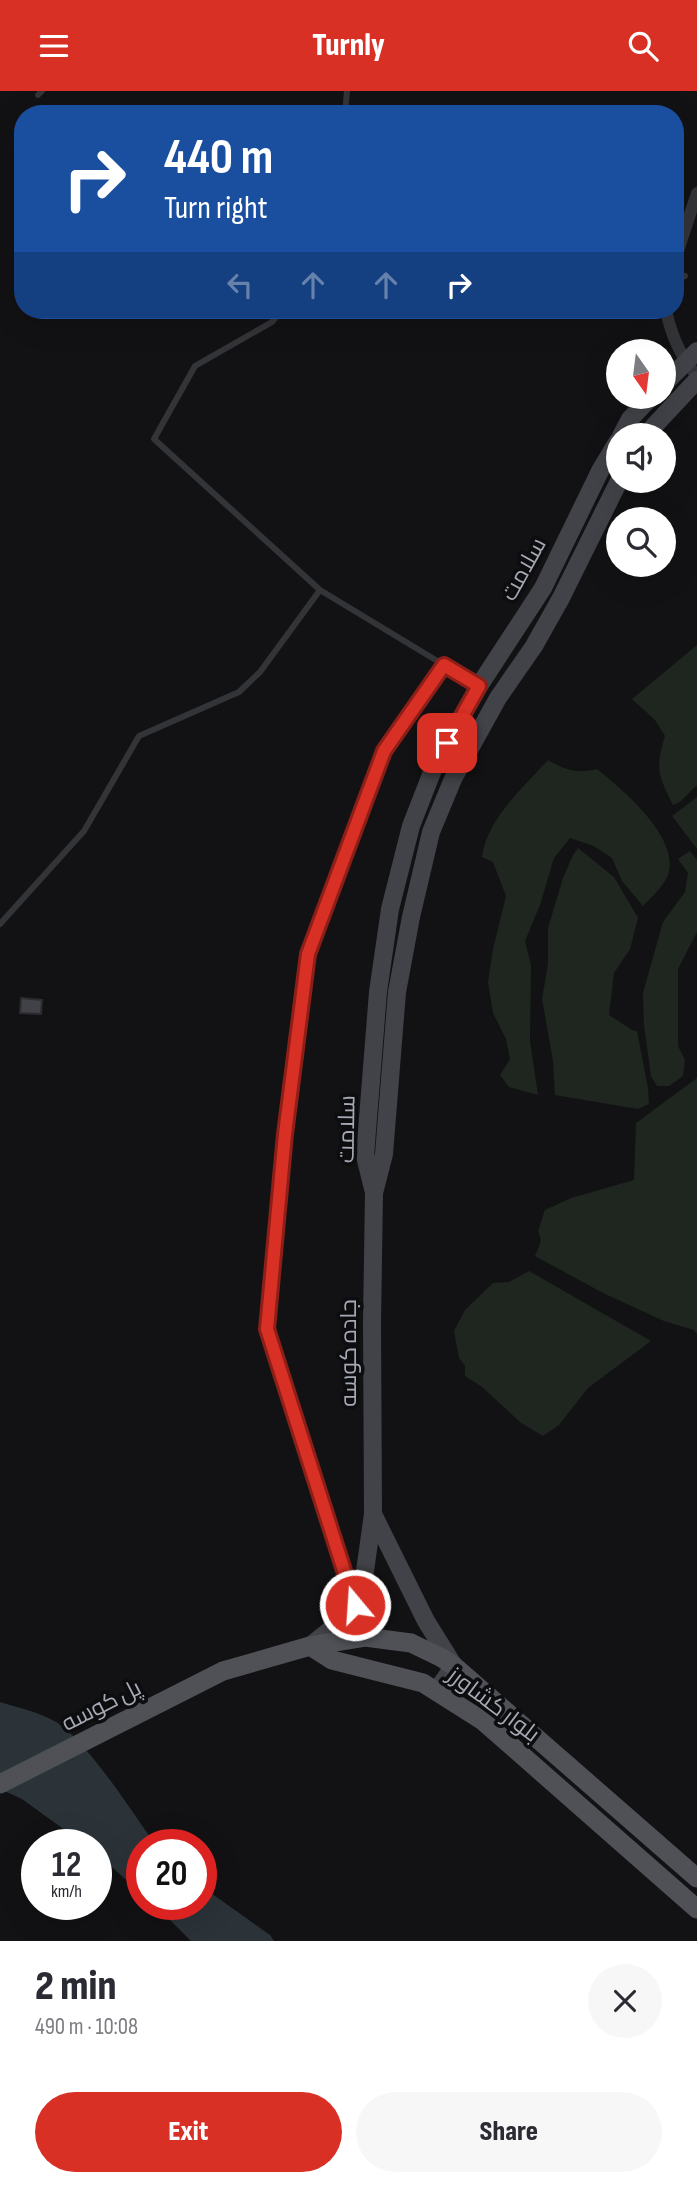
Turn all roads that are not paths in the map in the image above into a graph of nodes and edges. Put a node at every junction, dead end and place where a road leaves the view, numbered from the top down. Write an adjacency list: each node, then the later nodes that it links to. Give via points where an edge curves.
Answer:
1 (697, 193): 2 (street)
2 (684, 233)
3 (274, 319): 12 (lane, via 195,366 154,439)
4 (669, 319): 5 (street, via 676,345)
5 (694, 367): 6 (main road); 9 (main road)
6 (676, 377)
7 (640, 409): 8 (main road)
8 (628, 423)
9 (656, 423)
10 (606, 461): 14 (main road, سلامت, via 542,588)
11 (613, 493): 15 (main road, سلامت, via 548,622)
12 (320, 590): 13 (lane); 16 (lane, via 260,672 239,692 139,736 83,831)
13 (444, 665): 14 (lane); 19 (lane, via 384,751 308,954 284,1148 267,1329)
14 (479, 686): 15 (main road); 17 (main road, سلامت, via 436,762 411,826 390,909 378,992 365,1156)
15 (498, 698): 17 (main road, سلامت, via 453,779 431,832 397,992 384,1154)
16 (0, 924)
17 (374, 1193): 18 (main road, جاده کوسه)
18 (373, 1514): 19 (main road, جاده کوسه, via 362,1591); 21 (main road, جاده کوسه, via 426,1621)
19 (355, 1605): 20 (main road, جاده کوسه)
20 (310, 1646): 21 (main road, بلوار کشاورز, via 365,1637 411,1643); 22 (main road, بلوار کشاورز, via 332,1660); 23 (main road, پل کوسه, via 223,1671)
21 (454, 1666): 22 (main road); 24 (main road, بلوار کشاورز)
22 (437, 1690): 25 (main road, بلوار کشاورز, via 483,1721)
23 (0, 1784)
24 (697, 1878)
25 (697, 1909)

